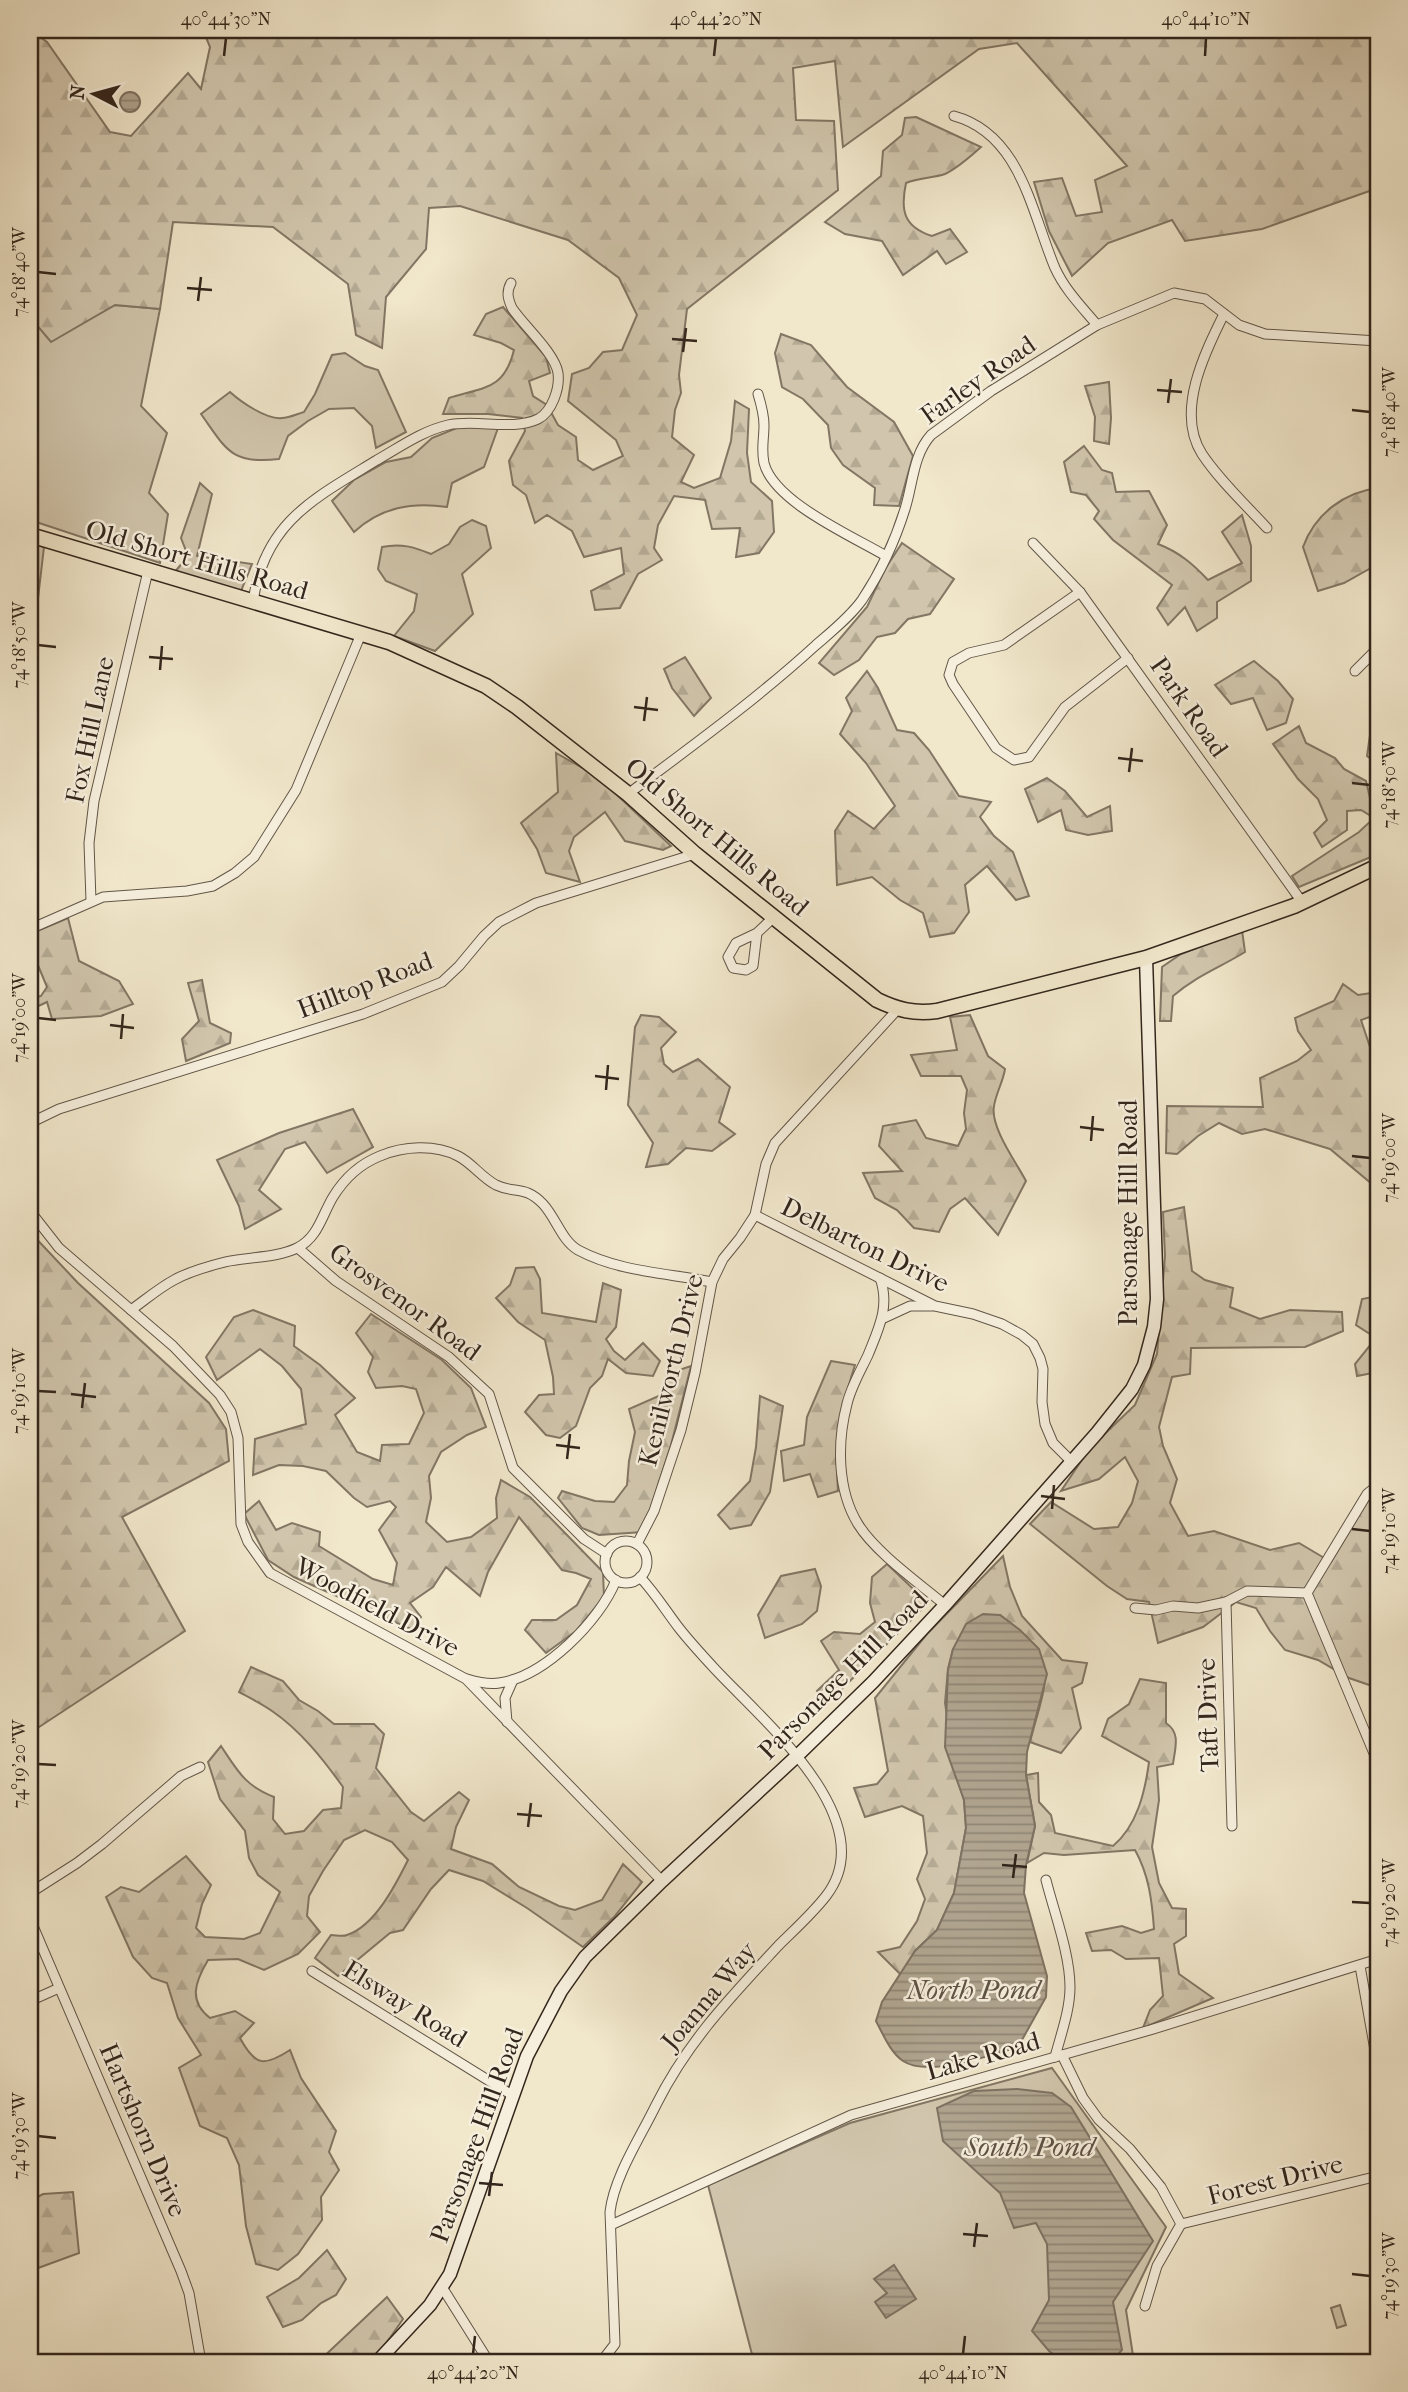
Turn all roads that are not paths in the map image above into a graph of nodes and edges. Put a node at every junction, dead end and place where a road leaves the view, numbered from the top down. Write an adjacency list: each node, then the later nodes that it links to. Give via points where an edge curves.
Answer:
1 (954, 116): 4 (street, via 970,120 996,141 1016,169 1055,268)
2 (511, 283): 13 (street, via 508,300 512,308 558,373 547,413 530,422 467,422 419,435 322,493 289,520 271,545)
3 (1224, 314): 4 (street, Farley Road, via 1205,299 1174,293); 5 (street, Farley Road, via 1239,326 1265,334); 7 (street, via 1202,359 1192,398 1194,435 1201,452)
4 (1097, 324): 10 (street, Farley Road, via 931,435 923,444)
5 (1378, 341)
6 (758, 394): 10 (street, via 764,429 761,448 775,483 793,502)
7 (1267, 528)
8 (30, 535): 11 (main road, Old Short Hills Road)
9 (1033, 543): 12 (street, Park Road)
10 (886, 556): 18 (street, Farley Road, via 860,603 833,630 757,696)
11 (148, 571): 13 (main road, Old Short Hills Road); 21 (street, Fox Hill Lane, via 94,801 89,843)
12 (1080, 592): 16 (street, Park Road); 16 (street, via 1004,645 953,662 949,675 953,684 996,748 1014,760 1029,757 1065,707)
13 (253, 601): 14 (main road, Old Short Hills Road)
14 (361, 634): 18 (main road, Old Short Hills Road, via 418,653 486,686); 21 (street, via 296,790 254,857 213,886)
15 (1378, 648): 17 (street)
16 (1128, 658): 22 (street, Park Road)
17 (1355, 671)
18 (628, 794): 19 (main road, Old Short Hills Road)
19 (695, 854): 23 (main road, Old Short Hills Road); 28 (street, Hilltop Road, via 536,903 499,922 442,982 386,1005 59,1109)
20 (1378, 866): 22 (main road, Old Short Hills Road)
21 (91, 901): 24 (street)
22 (1302, 902): 26 (main road, Old Short Hills Road)
23 (774, 917): 25 (street); 27 (main road, Old Short Hills Road, via 877,1000)
24 (30, 929)
25 (757, 933)
26 (1146, 958): 27 (main road, Old Short Hills Road, via 937,1011); 37 (street, Parsonage Hill Road, via 1157,1299 1154,1327 1132,1389)
27 (897, 1010): 30 (street, Kenilworth Drive, via 775,1143)
28 (30, 1123)
29 (30, 1211): 35 (street, Woodfield Drive, via 59,1248)
30 (755, 1215): 32 (street, Delbarton Drive); 33 (street, Kenilworth Drive)
31 (298, 1248): 33 (street, via 319,1229 334,1196 354,1172 381,1156 422,1148 457,1155 488,1181 533,1195 575,1248 597,1259); 35 (street, via 224,1262 176,1279); 40 (street, Grosvenor Road, via 336,1281 449,1357 482,1385 513,1468 584,1539)
32 (880, 1278): 34 (street, Delbarton Drive); 36 (street)
33 (712, 1282): 39 (street, Kenilworth Drive, via 681,1430 654,1511)
34 (935, 1306): 36 (street, via 910,1306); 37 (street, Delbarton Drive, via 1002,1324 1033,1344 1043,1369 1045,1424 1053,1443)
35 (131, 1310): 47 (street, Woodfield Drive, via 173,1346 231,1412 238,1438 241,1524 270,1573)
36 (884, 1318): 45 (street, via 847,1404 842,1483 858,1525 872,1542)
37 (1070, 1460): 45 (street, Parsonage Hill Road)
38 (1378, 1485): 43 (street, via 1367,1494)
39 (637, 1544): 40 (street, via 620,1542); 41 (street, via 647,1560)
40 (607, 1554): 42 (street, via 606,1566)
41 (640, 1577): 42 (street, via 628,1583); 50 (street, via 679,1628)
42 (616, 1580): 48 (street, via 601,1608 569,1643)
43 (1307, 1593): 44 (street, via 1247,1591); 51 (street)
44 (1226, 1602): 46 (street, via 1198,1608); 53 (street, Taft Drive)
45 (945, 1605): 50 (street, Parsonage Hill Road)
46 (1135, 1608)
47 (462, 1677): 48 (street, via 493,1684); 49 (street, Woodfield Drive)
48 (513, 1680): 49 (street, via 505,1698)
49 (508, 1724): 55 (street, Woodfield Drive)
50 (798, 1755): 55 (street, Parsonage Hill Road); 68 (street, Joanna Way, via 830,1805 842,1852 839,1870 825,1896 727,2001 674,2070 612,2196)
51 (1378, 1763)
52 (200, 1767): 56 (street, via 181,1776 77,1863)
53 (1232, 1826)
54 (1046, 1880): 63 (street, via 1070,1986)
55 (662, 1881): 65 (street, Parsonage Hill Road, via 585,1957 561,1991)
56 (30, 1893)
57 (30, 1919): 61 (street, Hartshorn Drive)
58 (1378, 1959): 59 (street, Lake Road)
59 (1360, 1966): 63 (street, Lake Road); 64 (street)
60 (312, 1971): 65 (street, Elsway Road)
61 (59, 1988): 62 (street); 71 (street, Hartshorn Drive, via 181,2271)
62 (30, 2001)
63 (1059, 2056): 67 (street, via 1099,2120 1161,2187); 68 (street, Lake Road, via 851,2115)
64 (1378, 2067)
65 (512, 2095): 69 (street, Parsonage Hill Road)
66 (1378, 2176): 67 (street, Forest Drive)
67 (1181, 2224): 70 (street, via 1157,2266)
68 (611, 2225): 74 (street, Joanna Way, via 615,2344)
69 (442, 2287): 72 (street, Parsonage Hill Road); 73 (street)
70 (1145, 2306)
71 (201, 2362)
72 (377, 2362)
73 (489, 2362)
74 (601, 2362)

